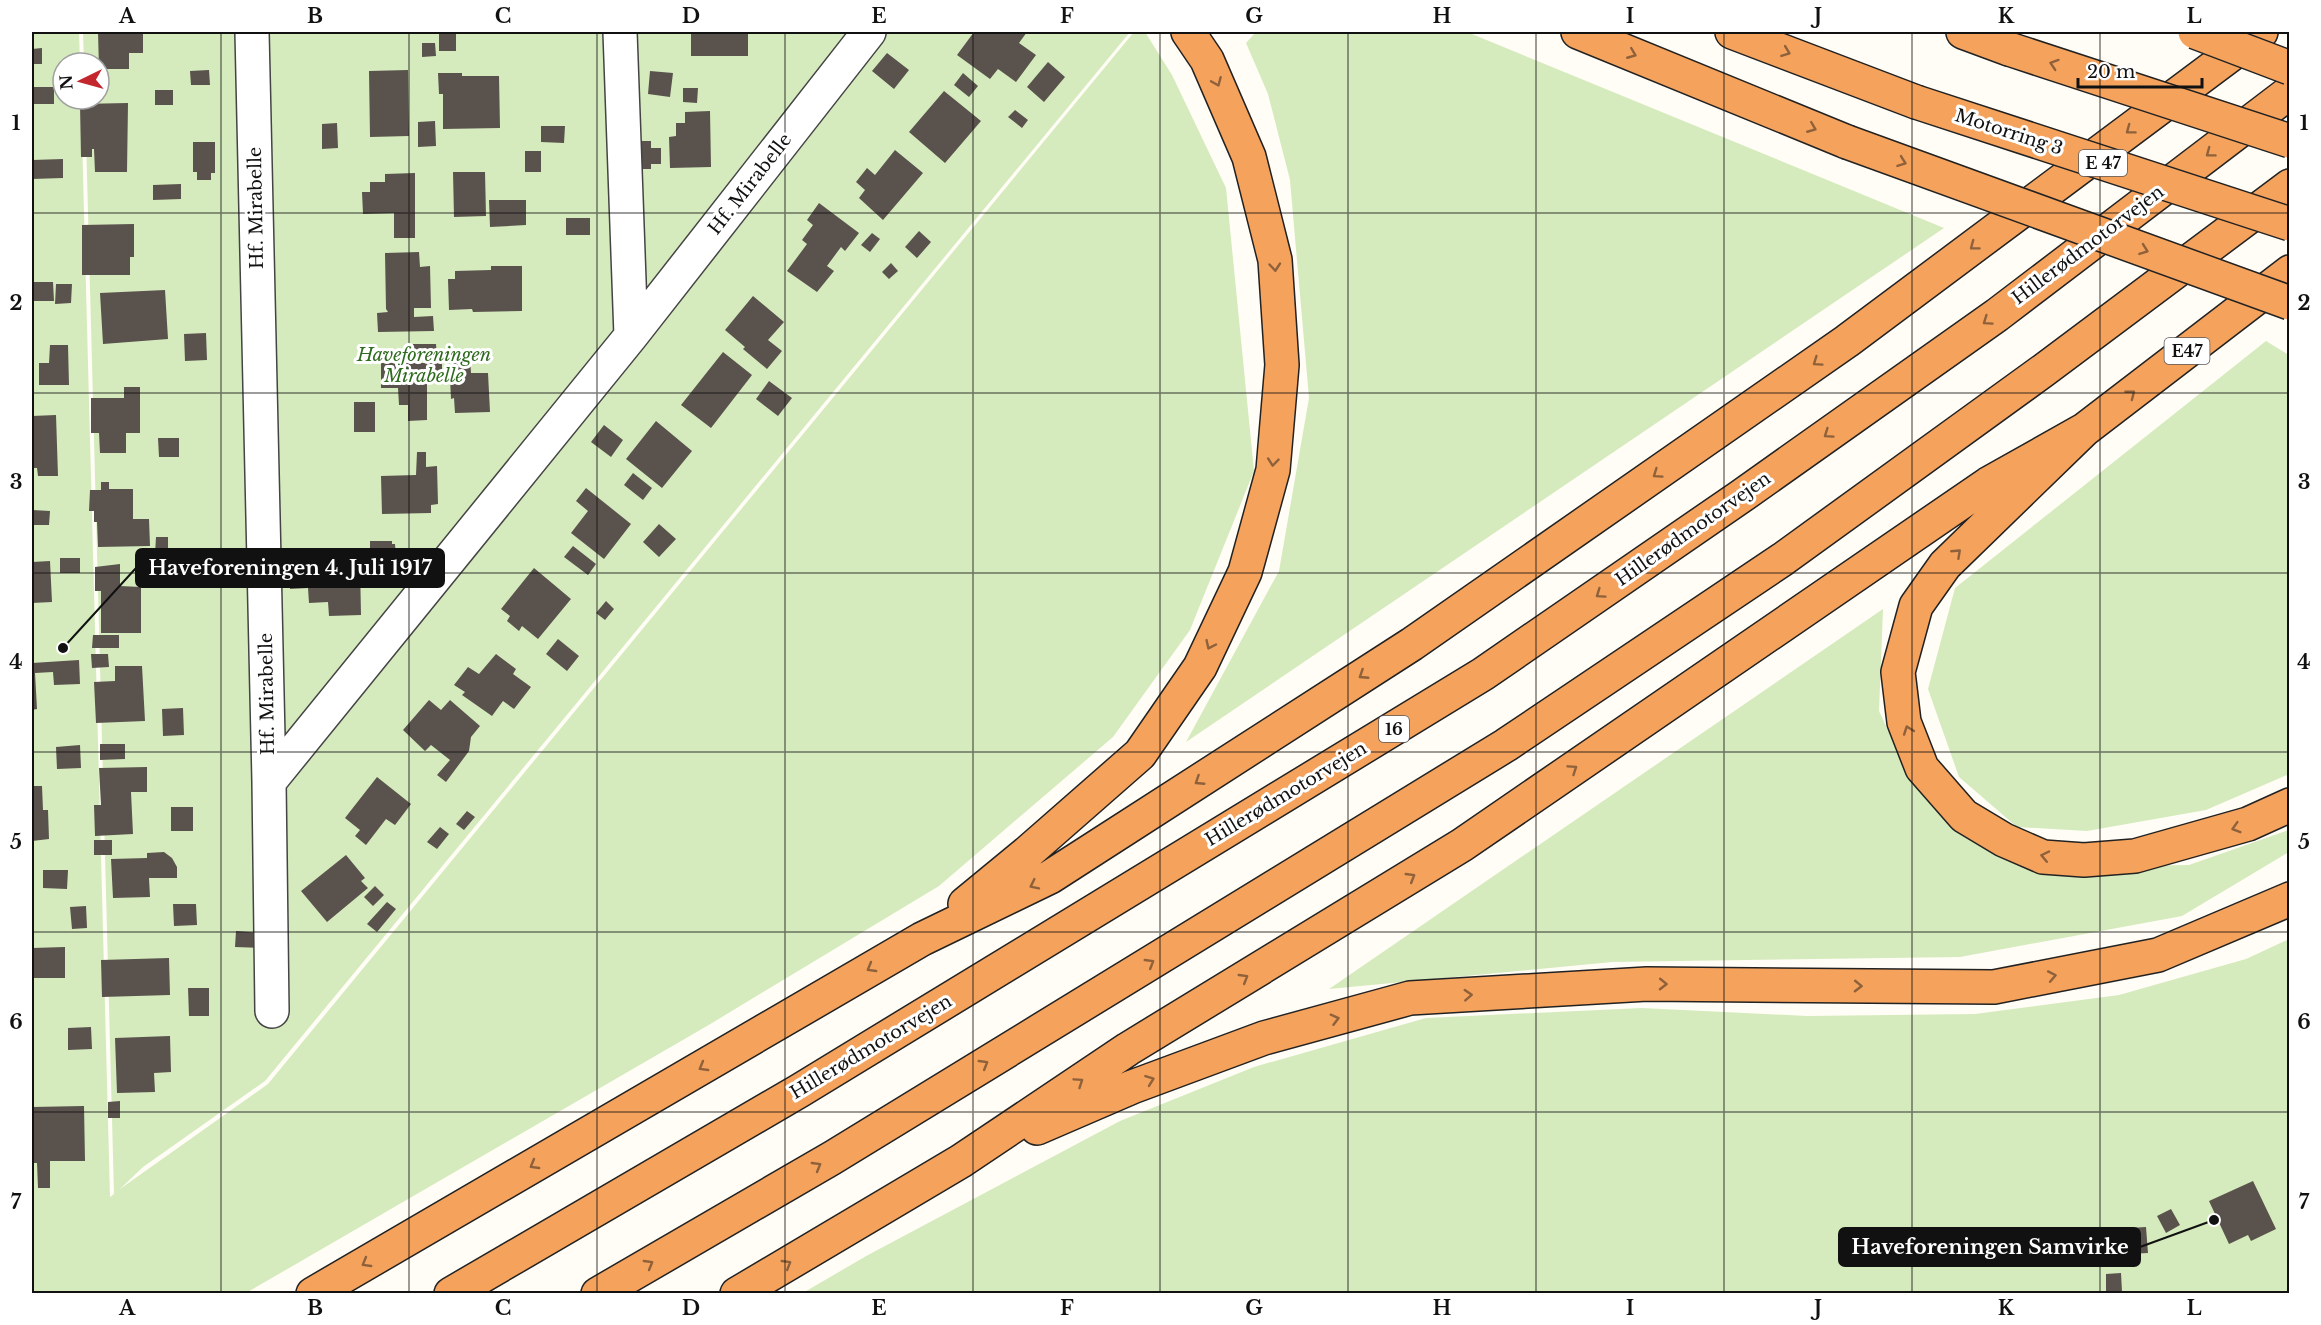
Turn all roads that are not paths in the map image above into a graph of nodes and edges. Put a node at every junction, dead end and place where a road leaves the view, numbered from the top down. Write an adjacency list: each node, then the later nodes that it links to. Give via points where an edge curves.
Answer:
1 (252, 32): 19 (lane, Hf. Mirabelle)
2 (620, 32): 17 (lane)
3 (869, 32): 17 (lane, Hf. Mirabelle)
4 (1188, 32): 22 (highway, one-way to 22, via 1208,60 1249,157 1275,260 1282,365 1273,470 1245,572 1200,667 1140,754 1027,854)
5 (1578, 32): 16 (highway, one-way to 16, bridge, via 1847,142)
6 (1732, 32): 14 (highway, Motorring 3 / E 47, one-way to 14, bridge, via 1916,102)
7 (1963, 32): 12 (highway, one-way to 7, bridge)
8 (2195, 32): 10 (highway, bridge)
9 (2261, 32): 22 (highway, one-way to 22, via 1847,341 1412,644 1050,878)
10 (2289, 68)
11 (2289, 92): 26 (highway, Hillerødmotorvejen / 16, one-way to 26, via 1997,315 1483,674 799,1091)
12 (2289, 141)
13 (2289, 186): 27 (highway, one-way to 13, via 832,1158 1506,745 1783,559)
14 (2289, 224)
15 (2289, 272): 18 (highway, E47, one-way to 15)
16 (2289, 303)
17 (631, 336): 19 (lane, Hf. Mirabelle)
18 (2084, 430): 20 (highway, one-way to 18, via 2248,824 2135,856 2084,860 2043,857 1964,816 1922,768 1904,722 1898,672 1916,606 1945,565); 24 (highway, one-way to 18, via 1128,1049 1462,845 1988,484)
19 (269, 782): 23 (lane)
20 (2289, 805)
21 (2289, 899): 24 (highway, one-way to 21, via 1132,1087 1264,1038 1410,998 1647,984 1994,987 2157,955)
22 (922, 939): 25 (highway, one-way to 25)
23 (272, 1011)
24 (961, 1161): 28 (highway, one-way to 24)
25 (313, 1293)
26 (451, 1293)
27 (598, 1293)
28 (737, 1293)

